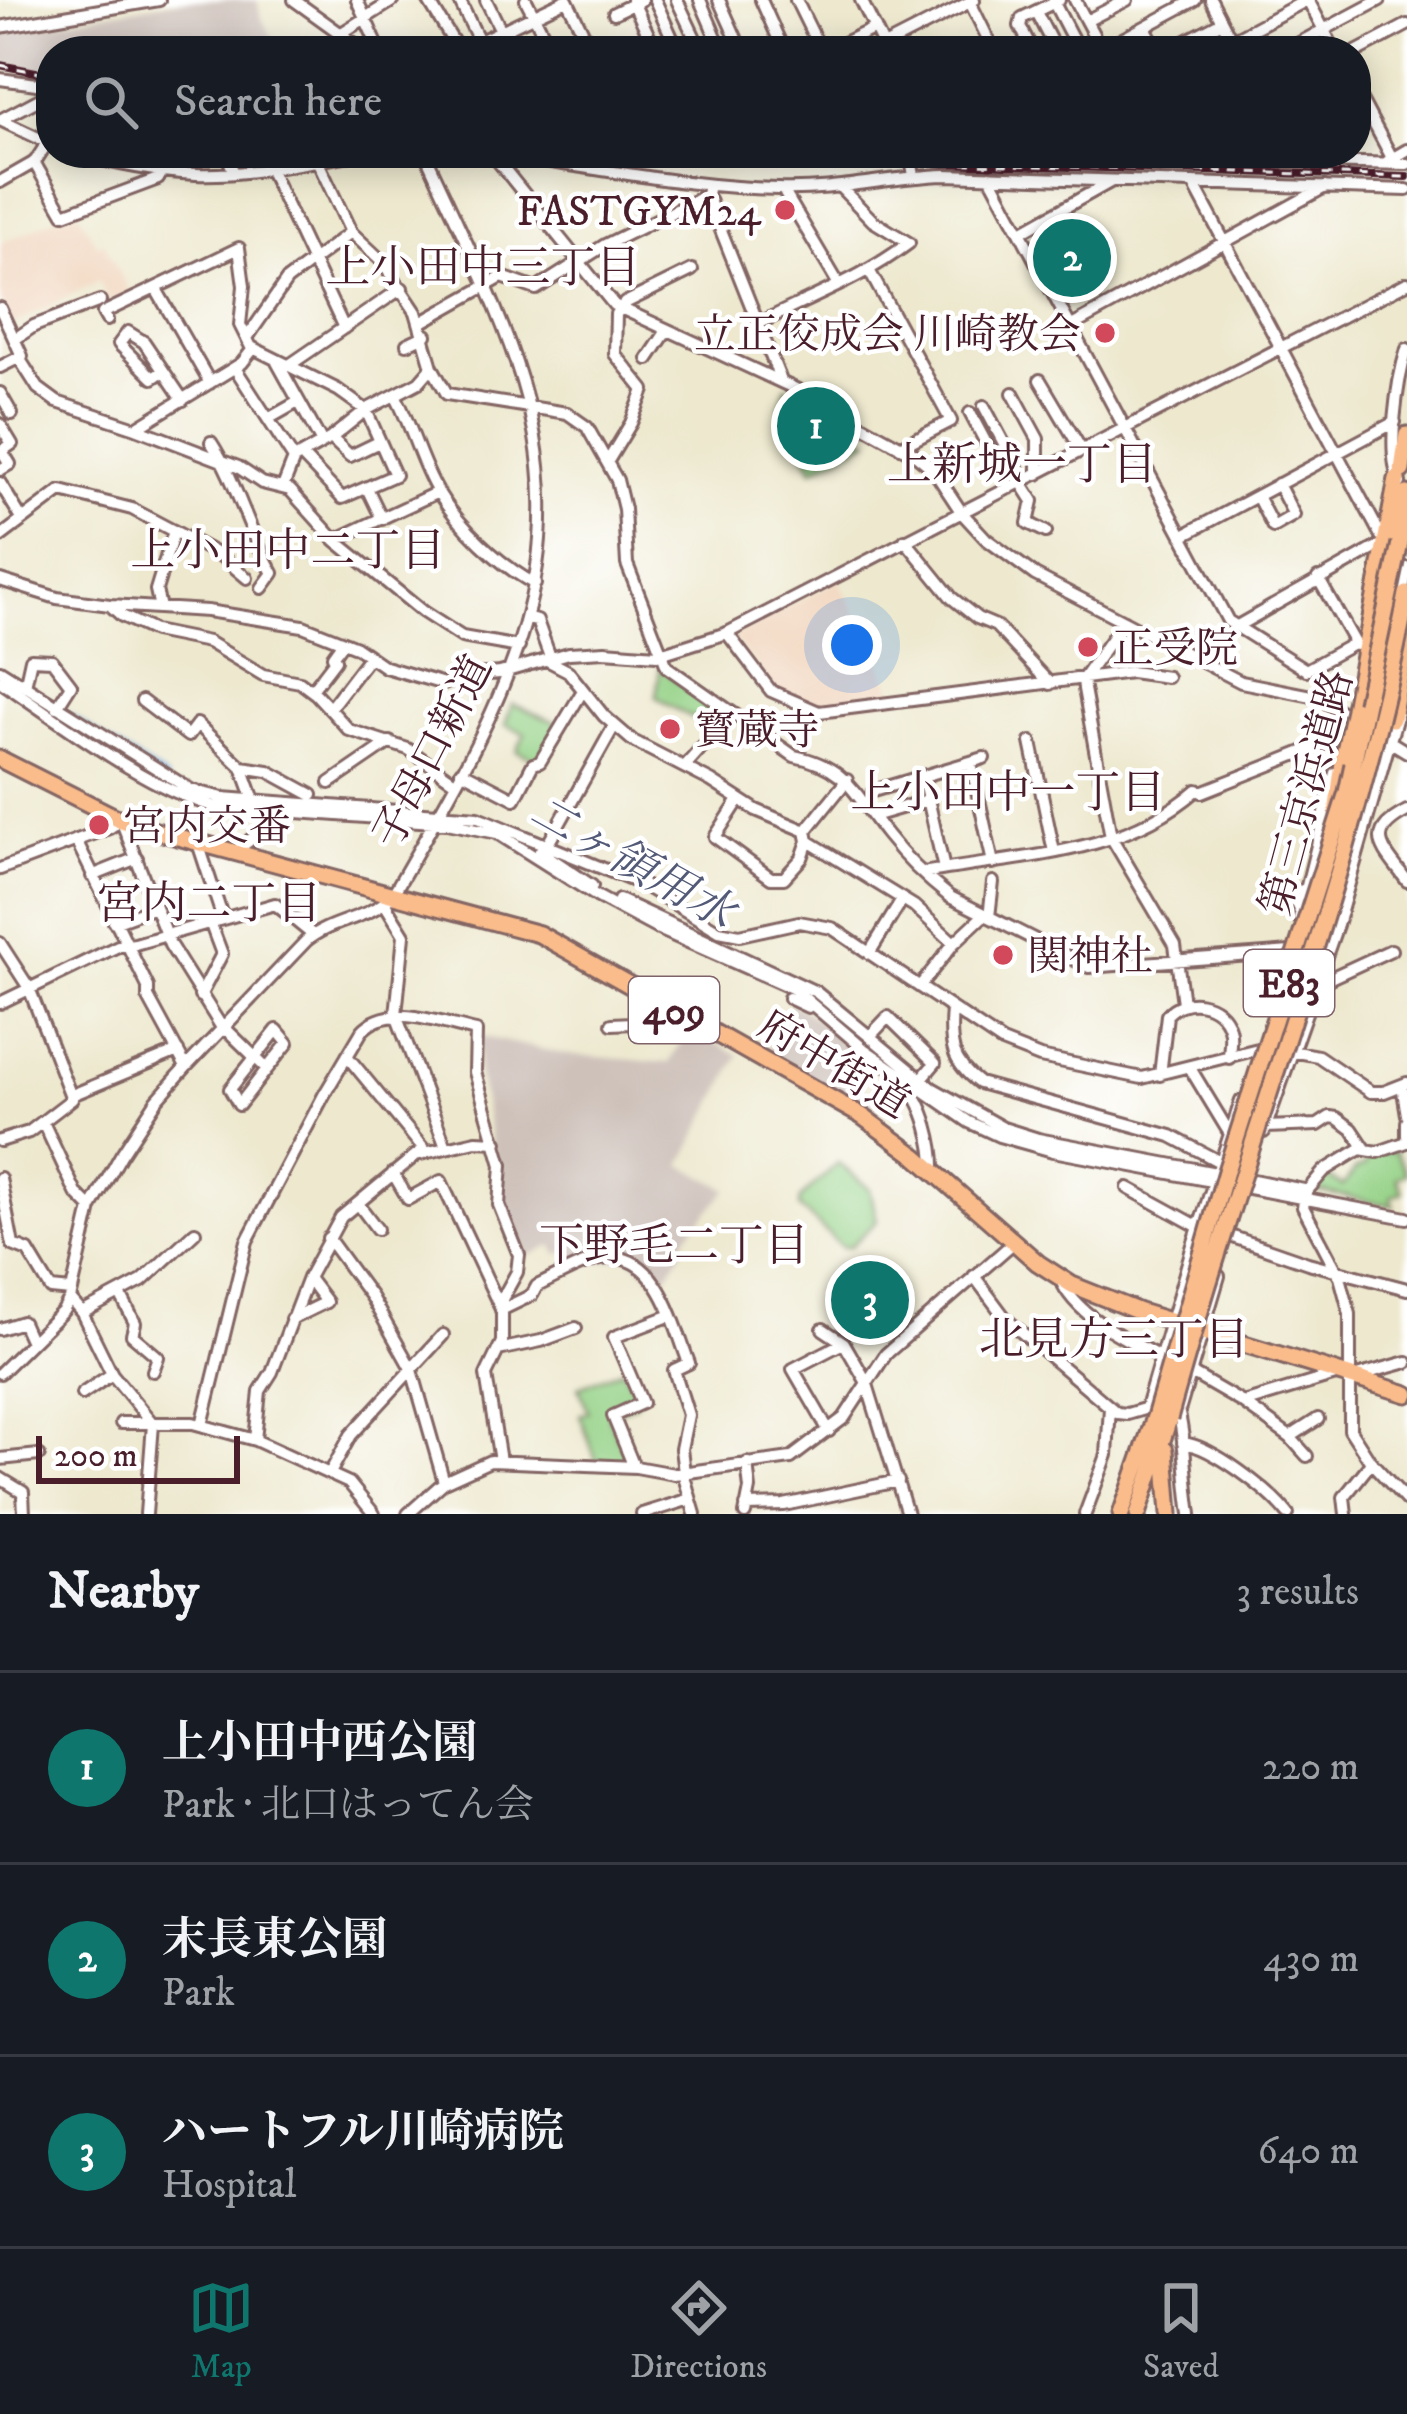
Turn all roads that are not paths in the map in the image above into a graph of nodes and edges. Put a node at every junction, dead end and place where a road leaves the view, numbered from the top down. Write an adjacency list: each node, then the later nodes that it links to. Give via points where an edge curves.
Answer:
1 (159, 0): 26 (street)
2 (294, 0): 40 (street)
3 (357, 0): 31 (street)
4 (394, 0): 31 (street)
5 (428, 0): 43 (street)
6 (459, 0): 44 (street)
7 (486, 0): 39 (street)
8 (526, 0): 30 (street)
9 (566, 0): 30 (street); 48 (street)
10 (655, 0): 50 (street)
11 (677, 0): 51 (street)
12 (700, 0): 52 (street)
13 (719, 0): 53 (street)
14 (760, 0): 54 (street)
15 (796, 0): 55 (street)
16 (861, 0): 37 (street)
17 (1075, 0): 32 (street)
18 (1127, 0): 32 (street)
19 (1195, 0): 36 (street)
20 (1231, 0): 27 (street)
21 (1308, 0): 38 (street); 68 (street)
22 (1380, 0): 38 (street)
23 (635, 1): 29 (street); 49 (street)
24 (972, 1): 58 (street); 59 (street)
25 (1056, 1): 28 (street); 62 (street)
26 (112, 4): 35 (street)
27 (1213, 4): 33 (street)
28 (1036, 12): 60 (street, via 1022,19); 61 (street)
29 (614, 13)
30 (534, 15): 39 (street); 47 (street)
31 (365, 18): 40 (street); 42 (street)
32 (1086, 21): 63 (street)
33 (1222, 22): 66 (street); 67 (street)
34 (1407, 25): 71 (street)
35 (0, 27)
36 (1145, 27): 64 (street); 65 (street)
37 (875, 28): 56 (street); 57 (street)
38 (1324, 30): 69 (street); 70 (street)
39 (502, 31): 45 (street); 46 (street)
40 (340, 34): 41 (street)
41 (343, 36)
42 (373, 36)
43 (450, 36)
44 (477, 36)
45 (495, 36)
46 (504, 36)
47 (544, 36)
48 (584, 36)
49 (650, 36)
50 (671, 36)
51 (694, 36)
52 (724, 36)
53 (730, 36)
54 (777, 36)
55 (816, 36)
56 (858, 36)
57 (879, 36)
58 (909, 36)
59 (987, 36)
60 (1025, 36)
61 (1048, 36)
62 (1071, 36)
63 (1094, 36)
64 (1128, 36)
65 (1150, 36)
66 (1195, 36)
67 (1229, 36)
68 (1249, 36)
69 (1313, 36)
70 (1327, 36)
71 (1371, 44)
72 (0, 79): 73 (street)
73 (36, 87)
74 (36, 99): 75 (street)
75 (0, 120): 77 (street)
76 (1371, 122): 81 (street)
77 (36, 138)
78 (1407, 150): 81 (street)
79 (36, 160): 82 (street)
80 (1371, 161): 81 (street)
81 (1389, 161): 83 (street)
82 (34, 162): 84 (street); 100 (street)
83 (1407, 164)
84 (36, 165)
85 (37, 168): 95 (street, via 64,214 158,179)
86 (153, 168): 95 (street)
87 (232, 168): 96 (street)
88 (262, 168): 96 (street)
89 (268, 168): 111 (street)
90 (322, 168): 107 (street)
91 (432, 168): 116 (street, 子母口新道)
92 (505, 168): 110 (street)
93 (576, 168): 104 (street)
94 (913, 168): 97 (street)
95 (163, 170): 96 (street)
96 (234, 173)
97 (914, 176): 98 (street); 103 (street)
98 (991, 176): 99 (street); 108 (street)
99 (1113, 180): 101 (street); 108 (street)
100 (0, 182)
101 (1193, 183): 102 (street); 109 (street)
102 (1325, 187): 106 (street); 109 (street)
103 (842, 189): 105 (street); 113 (street, via 909,243)
104 (708, 190): 105 (street); 110 (street); 123 (street)
105 (782, 190): 114 (street)
106 (1407, 190)
107 (351, 232): 111 (street); 117 (street)
108 (1022, 232): 124 (street)
109 (1224, 244): 124 (street); 131 (street)
110 (578, 262): 116 (street, via 536,289 502,277); 121 (street)
111 (311, 263): 125 (street); 129 (street, via 287,280)
112 (692, 270): 121 (street)
113 (870, 272): 114 (street); 162 (street, via 951,421)
114 (838, 283): 123 (street)
115 (1407, 284): 131 (street)
116 (484, 286): 126 (street); 149 (street, 子母口新道)
117 (403, 288): 125 (street); 126 (street)
118 (156, 289): 122 (street, via 103,313); 129 (street, via 239,248 240,325); 143 (street)
119 (100, 301): 128 (street)
120 (0, 308): 128 (street)
121 (619, 308): 127 (street); 166 (street, via 615,354 644,390)
122 (107, 320)
123 (760, 323): 142 (street)
124 (1070, 327): 157 (street)
125 (344, 328): 136 (street)
126 (424, 329): 130 (street); 137 (street)
127 (666, 332): 134 (street); 142 (street)
128 (15, 339): 133 (street)
129 (250, 343): 135 (street); 139 (street)
130 (407, 344)
131 (1280, 349): 157 (street); 164 (street)
132 (1407, 349): 158 (street, via 1396,390)
133 (24, 354): 138 (street); 156 (street, via 38,388 57,402)
134 (648, 359)
135 (275, 360): 136 (street); 148 (street)
136 (288, 366): 151 (street)
137 (432, 367): 146 (street); 149 (street, via 450,396)
138 (0, 368)
139 (235, 368): 143 (street); 154 (street)
140 (163, 371): 147 (street)
141 (1040, 380): 163 (street)
142 (781, 381): 162 (street)
143 (210, 383): 147 (street)
144 (0, 393): 153 (street)
145 (1012, 393): 169 (street, via 1038,439)
146 (394, 395): 151 (street); 176 (street)
147 (183, 400): 156 (street)
148 (298, 402): 154 (street); 159 (street)
149 (528, 404): 166 (street, via 574,415); 192 (street, 子母口新道, via 541,525)
150 (984, 406): 171 (street)
151 (366, 410): 159 (street); 161 (street)
152 (970, 413): 171 (street)
153 (12, 414)
154 (268, 419): 165 (street)
155 (0, 424): 168 (street, via 12,444 2,451 10,464)
156 (136, 428): 167 (street)
157 (1125, 429): 163 (street); 183 (street)
158 (1401, 429): 164 (street); 173 (highway)
159 (327, 441): 161 (street, via 350,456); 165 (street)
160 (211, 442): 167 (street)
161 (379, 442): 175 (street, via 395,475)
162 (900, 447): 178 (street, via 933,469)
163 (1082, 451): 169 (street)
164 (1336, 453): 172 (street); 187 (street)
165 (298, 457): 174 (street); 175 (street, via 342,498)
166 (608, 461): 205 (street, via 622,494 630,574)
167 (224, 463): 174 (street); 193 (street, via 273,573)
168 (0, 470)
169 (1038, 474): 171 (street)
170 (0, 483): 179 (street)
171 (1018, 484): 178 (street); 182 (street, via 1033,501 1028,523)
172 (1278, 484): 177 (street); 177 (street, via 1294,515 1273,526)
173 (1401, 485): 187 (street); 204 (highway); 225 (street); 255 (highway, 第三京浜道路 / E83, bridge, via 1378,659)
174 (283, 487): 185 (street)
175 (367, 488): 180 (street)
176 (438, 492): 180 (street); 192 (street)
177 (1257, 496): 183 (street)
178 (962, 513): 186 (street); 198 (street, via 1011,560)
179 (22, 519): 181 (street, via 58,490 132,509); 184 (street)
180 (382, 519): 185 (street)
181 (174, 531): 189 (street); 196 (street, via 157,590)
182 (1046, 532)
183 (1182, 536): 199 (street, via 1228,622)
184 (0, 537)
185 (335, 540): 203 (street, via 462,638)
186 (905, 540): 200 (street); 214 (street, via 952,598 996,626)
187 (1380, 541): 190 (street); 204 (street)
188 (1407, 568): 225 (street)
189 (248, 578)
190 (1318, 578): 199 (street); 204 (street)
191 (0, 580): 195 (street)
192 (535, 584): 197 (street, 子母口新道)
193 (262, 588)
194 (1407, 595): 277 (highway, 第三京浜道路 / E83, bridge, via 1372,761)
195 (110, 605): 196 (street); 216 (street, via 154,631 208,642 263,675)
196 (160, 608): 202 (street, via 303,626)
197 (527, 620): 203 (street, 子母口新道); 207 (street, via 537,621)
198 (1124, 621): 212 (street); 221 (street, via 1241,682 1301,691)
199 (1239, 625): 204 (street, via 1306,670)
200 (727, 633): 205 (street); 214 (street, via 771,691 819,712)
201 (1407, 637): 211 (highway)
202 (343, 642): 206 (street); 216 (street)
203 (519, 647): 208 (street, 子母口新道)
204 (1360, 651): 221 (street); 255 (highway, bridge)
205 (664, 652): 207 (street); 222 (street, via 667,667)
206 (369, 657): 208 (street, via 444,684); 220 (street)
207 (547, 657): 208 (street); 217 (street)
208 (514, 665): 236 (street, 子母口新道)
209 (0, 670): 215 (street)
210 (1167, 676): 212 (street)
211 (1405, 676): 223 (street); 277 (highway, bridge, via 1359,841)
212 (1084, 679): 214 (street); 253 (street)
213 (0, 682): 231 (street)
214 (1050, 684)
215 (25, 686): 219 (street); 219 (street, via 31,659 54,661 71,685)
216 (312, 690): 220 (street)
217 (582, 692): 224 (street); 236 (street, via 515,799)
218 (142, 701): 235 (street, via 188,736 197,724)
219 (57, 707): 231 (street)
220 (331, 707): 229 (street, via 349,730)
221 (1347, 713): 225 (street); 226 (street)
222 (731, 715): 234 (street); 238 (street)
223 (1396, 718): 227 (street); 228 (street)
224 (614, 726): 234 (street); 256 (street)
225 (1371, 728): 228 (street); 267 (street)
226 (1343, 736): 253 (street, via 1197,790); 267 (street)
227 (1407, 737)
228 (1391, 741): 232 (street); 268 (street)
229 (390, 742): 236 (street); 239 (street)
230 (1031, 742): 258 (street)
231 (118, 752): 242 (street, via 169,790)
232 (1407, 752)
233 (0, 759): 250 (highway, 府中街道 / 409)
234 (685, 766): 244 (street)
235 (242, 767): 241 (street, via 268,770); 243 (street)
236 (458, 777): 249 (street, 子母口新道)
237 (923, 777): 240 (street); 245 (street); 260 (street, via 977,760)
238 (847, 780): 248 (street); 251 (street)
239 (330, 783)
240 (873, 791)
241 (312, 795)
242 (199, 797): 243 (street); 246 (street)
243 (254, 800): 246 (street)
244 (739, 800): 251 (street); 251 (street, via 715,837 771,878 784,878 802,858)
245 (928, 800): 248 (street); 262 (street)
246 (291, 809): 249 (street); 257 (street)
247 (1407, 811): 265 (street, via 1380,832)
248 (874, 816): 263 (street)
249 (435, 817): 256 (street); 269 (street, 子母口新道)
250 (121, 820): 252 (street); 254 (highway, 府中街道 / 409); 259 (street)
251 (807, 836): 270 (street)
252 (76, 840): 261 (street); 264 (street)
253 (1113, 841): 258 (street); 284 (street)
254 (198, 843): 257 (highway, 府中街道 / 409); 273 (street)
255 (1332, 847): 371 (highway, 第三京浜道路 / E83, bridge, via 1226,1172)
256 (541, 850): 282 (street, via 643,885 719,931 799,922 832,928); 298 (street, via 602,892 816,992); 309 (street, via 656,928 794,989)
257 (234, 852): 269 (highway, 府中街道 / 409)
258 (1054, 852): 260 (street)
259 (137, 858): 264 (street); 271 (street)
260 (993, 862): 262 (street)
261 (0, 869)
262 (944, 869): 263 (street)
263 (923, 873): 272 (street)
264 (92, 876): 274 (street)
265 (1407, 881)
266 (992, 882): 272 (street)
267 (1317, 886): 268 (street); 283 (street); 288 (street)
268 (1346, 894): 285 (street)
269 (388, 900): 276 (street); 294 (highway, 府中街道 / 409, via 508,922); 295 (street, via 404,935)
270 (902, 900): 279 (street); 282 (street)
271 (155, 907): 274 (street); 275 (street)
272 (986, 916): 279 (street); 284 (street, via 1089,968)
273 (216, 920): 275 (street); 276 (street, via 275,904); 289 (street, via 223,950)
274 (114, 922): 280 (street)
275 (166, 934): 280 (street); 289 (street)
276 (313, 935): 297 (street)
277 (1321, 939): 371 (highway, 第三京浜道路 / E83, bridge)
278 (0, 943): 287 (street)
279 (955, 943): 286 (street)
280 (127, 946): 287 (street); 300 (street)
281 (1391, 950): 285 (street)
282 (870, 952): 286 (street)
283 (1291, 952): 284 (street); 288 (street)
284 (1179, 962): 292 (street)
285 (1317, 979): 288 (street)
286 (920, 986): 293 (street)
287 (29, 988): 291 (street); 311 (street)
288 (1295, 990): 299 (street); 301 (street); 326 (street)
289 (200, 996): 297 (street)
290 (789, 998): 309 (street, via 867,1058)
291 (0, 1003)
292 (1184, 1003): 304 (street, via 1204,1004 1224,1019); 308 (street, via 1167,1016)
293 (952, 1009): 308 (street, via 1040,1058); 323 (street, via 951,1047 980,1083 1171,1136)
294 (681, 1013): 296 (street, via 676,1021); 322 (highway, 府中街道 / 409, via 862,1116)
295 (396, 1016): 302 (street, via 369,1022); 318 (street, via 476,1031 475,1072); 319 (street)
296 (612, 1024)
297 (225, 1030): 303 (street); 305 (street)
298 (866, 1033): 309 (street); 309 (street, via 888,1017 934,1063)
299 (1258, 1046): 301 (street); 304 (street); 315 (street)
300 (178, 1052): 305 (street); 311 (street)
301 (1292, 1052): 310 (street, via 1318,1056 1371,1093); 314 (street)
302 (347, 1056): 321 (street); 375 (street, via 247,1241)
303 (256, 1057): 307 (street); 307 (street, via 277,1030 288,1043); 307 (street, via 230,1089 239,1105)
304 (1228, 1058): 306 (street)
305 (186, 1067): 331 (street)
306 (1190, 1068): 308 (street); 315 (street)
307 (268, 1069)
308 (1160, 1075)
309 (917, 1084): 322 (street); 323 (street, via 1028,1136); 323 (street, via 969,1122 1026,1142)
310 (1405, 1084): 312 (street)
311 (72, 1095): 313 (street)
312 (1407, 1118): 316 (street)
313 (43, 1122): 317 (street); 331 (street)
314 (1266, 1127): 320 (street, via 1337,1118); 326 (street)
315 (1230, 1134): 323 (street)
316 (1407, 1139): 320 (street)
317 (0, 1141)
318 (497, 1142): 319 (street); 346 (street, via 499,1205 519,1255)
319 (446, 1147): 321 (street)
320 (1366, 1150): 328 (street, via 1324,1171)
321 (425, 1151): 324 (street)
322 (934, 1172): 338 (highway, 府中街道 / 409)
323 (1217, 1172): 326 (street); 333 (street)
324 (393, 1173): 329 (street); 346 (street, via 408,1199 441,1181)
325 (0, 1178): 330 (street)
326 (1239, 1184): 328 (street); 336 (street); 350 (street)
327 (1129, 1188): 333 (street)
328 (1306, 1194): 332 (street); 339 (street, via 1304,1207)
329 (359, 1205): 334 (street); 337 (street)
330 (3, 1208): 345 (street, via 13,1245 28,1251 51,1289)
331 (91, 1208): 345 (street)
332 (1407, 1215)
333 (1198, 1227): 350 (street)
334 (377, 1229)
335 (195, 1232): 344 (street)
336 (1230, 1236): 339 (street); 350 (street)
337 (328, 1238): 341 (street); 363 (street)
338 (1013, 1243): 340 (street); 342 (highway, 府中街道 / 409)
339 (1337, 1270): 343 (street); 365 (street, via 1350,1314)
340 (974, 1276): 366 (street); 370 (street, via 1006,1319)
341 (308, 1277): 349 (street); 349 (street, via 326,1302)
342 (1060, 1278): 350 (highway, 府中街道 / 409); 358 (street, via 1096,1317)
343 (1407, 1289)
344 (120, 1294): 347 (street); 362 (street, via 135,1322 132,1335 158,1357)
345 (71, 1295): 347 (street); 355 (street)
346 (501, 1310): 348 (street, via 537,1286 616,1257 644,1269); 357 (street)
347 (82, 1313): 364 (street)
348 (669, 1316): 386 (street, via 614,1337 642,1403 613,1416); 387 (street, via 689,1364 674,1370 688,1415)
349 (290, 1320): 378 (street, via 260,1391)
350 (1187, 1326): 358 (street); 361 (street); 361 (street); 365 (highway, 府中街道 / 409)
351 (576, 1328): 357 (street)
352 (0, 1329): 355 (street, via 22,1322)
353 (824, 1329): 356 (street)
354 (443, 1335): 363 (street)
355 (31, 1342): 360 (street)
356 (843, 1342): 366 (street); 376 (street, via 793,1369)
357 (498, 1350): 383 (street, via 486,1376)
358 (1160, 1357): 361 (street); 371 (street)
359 (1407, 1362): 365 (street)
360 (3, 1364)
361 (1182, 1368): 369 (street); 371 (street)
362 (153, 1370)
363 (412, 1370): 388 (street, via 351,1435); 391 (street)
364 (112, 1374): 367 (street); 374 (street)
365 (1346, 1375): 368 (highway, 府中街道 / 409); 369 (street); 385 (street, via 1350,1430)
366 (866, 1381): 376 (street); 390 (street)
367 (82, 1394)
368 (1407, 1394)
369 (1243, 1403): 377 (street)
370 (1109, 1407): 371 (street); 403 (street, via 1107,1455)
371 (1166, 1416): 379 (street); 404 (highway, 第三京浜道路 / E83); 405 (highway, 第三京浜道路 / E83); 406 (highway)
372 (1318, 1418): 377 (street)
373 (121, 1423): 374 (street)
374 (153, 1424): 375 (street); 397 (street)
375 (202, 1425): 378 (street)
376 (829, 1431): 384 (street, via 791,1458)
377 (1290, 1437): 381 (street)
378 (254, 1440): 388 (street)
379 (1183, 1443): 395 (street, via 1215,1456); 407 (street)
380 (39, 1455): 382 (street)
381 (1306, 1456)
382 (0, 1459)
383 (500, 1461): 386 (street); 391 (street)
384 (747, 1463): 387 (street); 394 (street)
385 (1371, 1463): 393 (street); 409 (street, via 1344,1497)
386 (634, 1467): 387 (street)
387 (683, 1472): 392 (street)
388 (330, 1473): 398 (street, via 350,1483)
389 (0, 1478): 396 (street, via 23,1492)
390 (898, 1481): 394 (street); 402 (street)
391 (444, 1482): 399 (street)
392 (689, 1499): 400 (street); 401 (street)
393 (1407, 1501)
394 (746, 1510)
395 (1285, 1510): 408 (street)
396 (24, 1514)
397 (146, 1514)
398 (374, 1514)
399 (408, 1514)
400 (642, 1514)
401 (695, 1514)
402 (907, 1514)
403 (1085, 1514)
404 (1121, 1514)
405 (1138, 1514)
406 (1170, 1514)
407 (1191, 1514)
408 (1270, 1514)
409 (1346, 1514)

